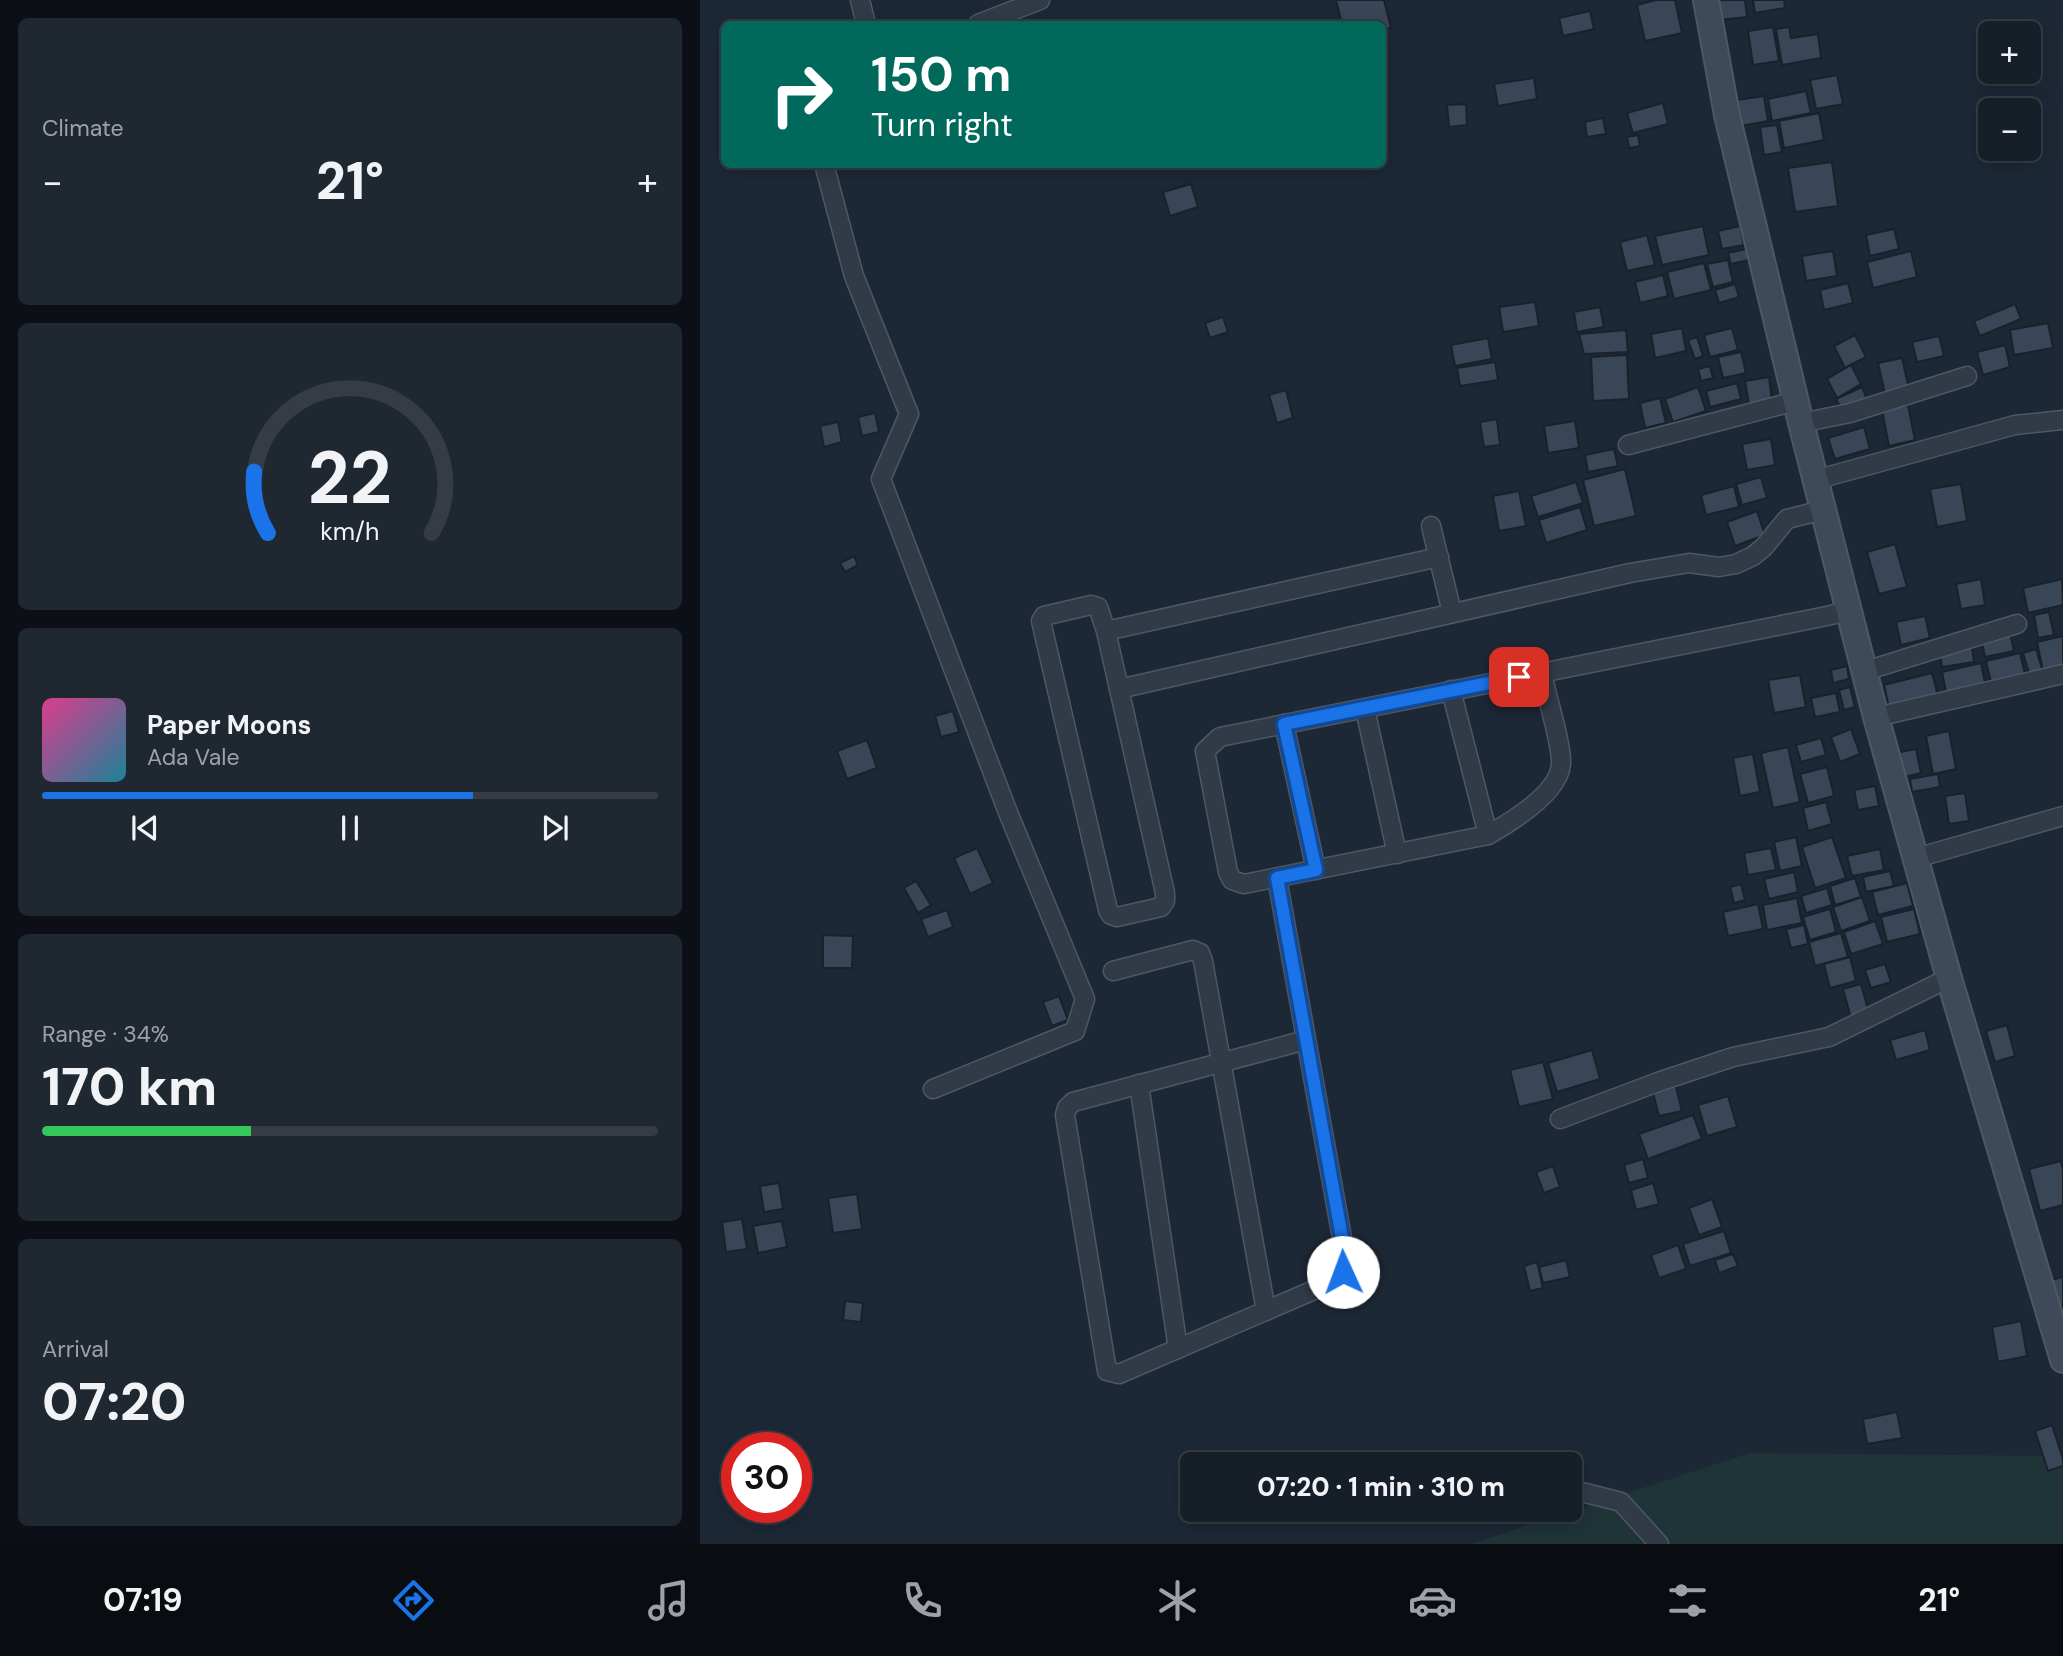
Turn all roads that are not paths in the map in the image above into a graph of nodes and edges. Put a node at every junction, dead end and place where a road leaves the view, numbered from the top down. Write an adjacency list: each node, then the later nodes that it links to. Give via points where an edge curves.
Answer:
1 (860, 0): 4 (street)
2 (1040, 0): 5 (street)
3 (1706, 0): 8 (street, via 1727,115)
4 (865, 21)
5 (986, 21)
6 (825, 168): 38 (street, via 854,276 909,414 881,479 1007,810 1085,999 1075,1031)
7 (1967, 376): 8 (street, via 1850,413)
8 (1798, 412): 10 (street); 11 (street)
9 (2063, 419): 11 (street, via 2015,425)
10 (1628, 444)
11 (1815, 480): 12 (street)
12 (1823, 510): 15 (street); 16 (street, via 1787,519 1764,547 1736,564 1689,563 1630,573)
13 (1431, 526): 14 (street)
14 (1439, 557): 16 (street); 18 (street)
15 (1849, 611): 19 (street); 20 (street)
16 (1452, 613): 22 (street)
17 (2017, 624): 19 (street)
18 (1106, 631): 22 (street); 22 (street, via 1098,607 1091,605 1044,616 1041,621 1108,910 1117,917 1161,907 1165,901)
19 (1865, 671): 25 (street)
20 (1542, 672): 23 (street); 28 (street, via 1561,766 1553,784 1522,816)
21 (2063, 674): 25 (street)
22 (1119, 689)
23 (1451, 690): 24 (street); 28 (street)
24 (1365, 709): 26 (street); 29 (street)
25 (1876, 717): 30 (street)
26 (1284, 724): 31 (street); 32 (street, via 1220,737 1205,751 1232,880 1244,884)
27 (2063, 816): 30 (street)
28 (1488, 835): 29 (street)
29 (1397, 854): 31 (street)
30 (1916, 858): 34 (street)
31 (1316, 870): 32 (street)
32 (1277, 878): 35 (street)
33 (1113, 971): 36 (street, via 1193,950 1200,953)
34 (1949, 978): 39 (street, via 1829,1037 1733,1057); 42 (street)
35 (1306, 1041): 36 (street); 40 (street, via 1346,1260 1335,1281)
36 (1223, 1062): 37 (street); 40 (street)
37 (1139, 1084): 41 (street); 41 (street, via 1073,1102 1065,1115 1107,1371 1119,1374)
38 (933, 1089)
39 (1560, 1119)
40 (1266, 1311): 41 (street)
41 (1178, 1349)
42 (2063, 1360)
43 (1582, 1492): 44 (street, via 1621,1502)
44 (1659, 1544)

